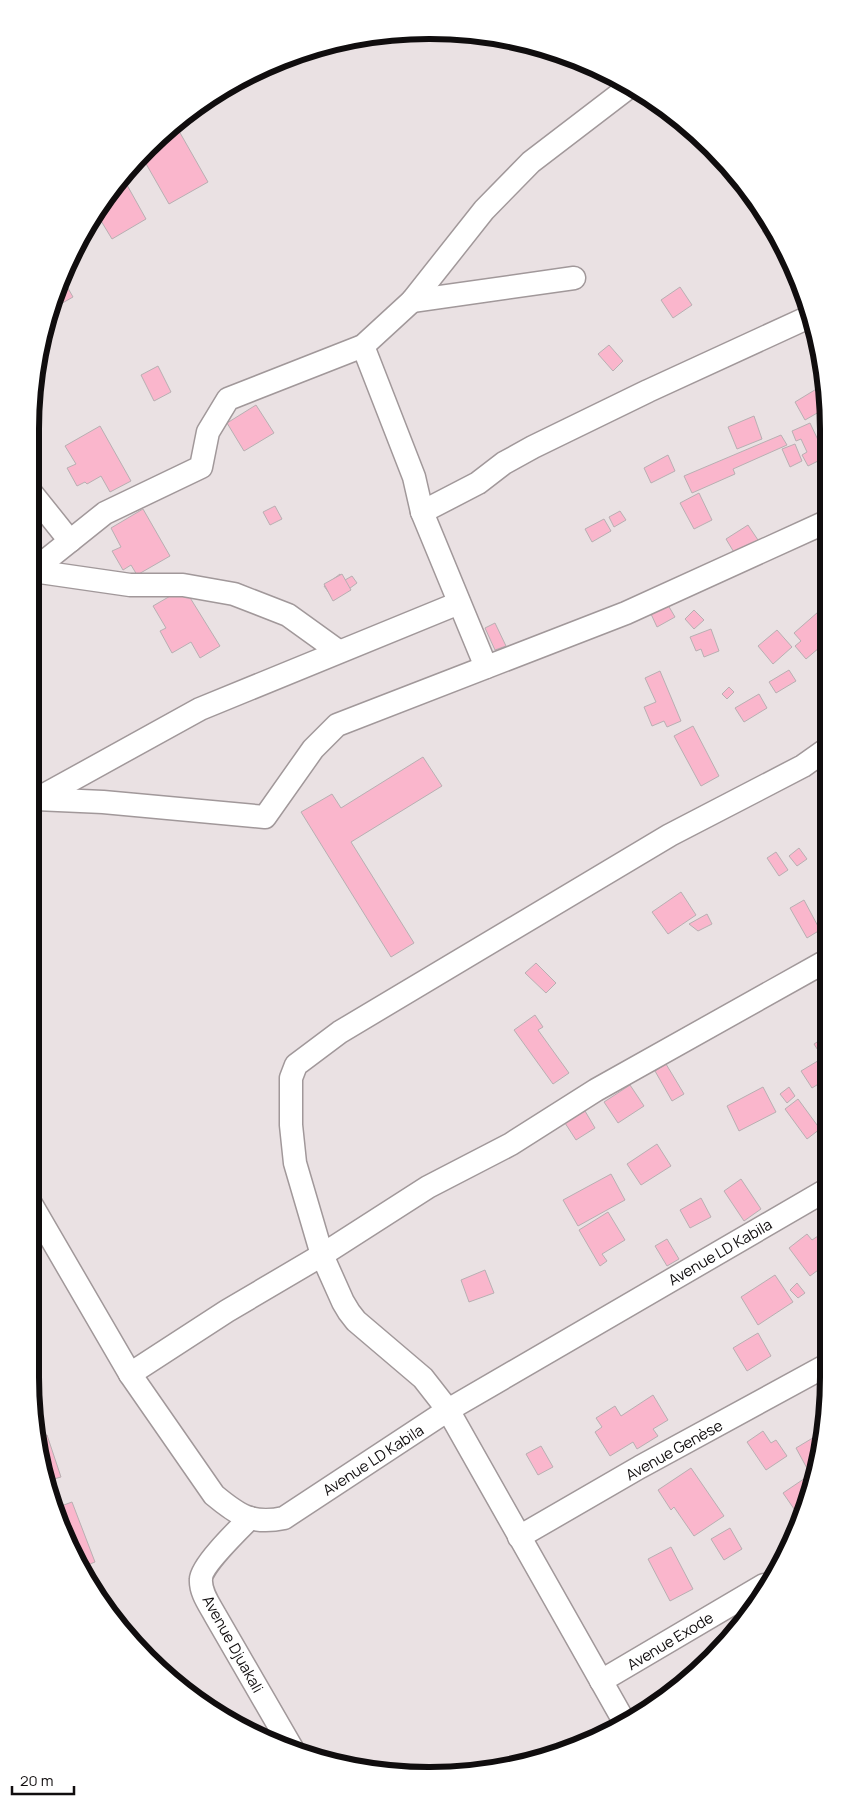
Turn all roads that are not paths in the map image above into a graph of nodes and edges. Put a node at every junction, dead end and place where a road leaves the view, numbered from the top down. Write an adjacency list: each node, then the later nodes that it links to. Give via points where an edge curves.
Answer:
1 (624, 91): 3 (street, via 531,162 484,210)
2 (574, 278): 3 (street)
3 (412, 301): 5 (street)
4 (805, 320): 7 (street, via 533,447 478,483)
5 (363, 346): 7 (street, via 414,477); 9 (street, via 228,399 208,432 201,467 105,514)
6 (39, 502): 9 (street)
7 (422, 512): 12 (street)
8 (820, 525): 14 (street, via 626,613)
9 (70, 541): 10 (street)
10 (39, 566)
11 (39, 573): 13 (street, via 130,586 183,585 234,594 288,616)
12 (459, 603): 13 (street); 14 (street)
13 (338, 651): 16 (street, via 200,709)
14 (486, 667): 17 (street, via 337,724 313,749 265,817 102,802)
15 (820, 754): 21 (street, via 803,766 670,835 340,1032 296,1065 292,1078 290,1125 295,1162)
16 (39, 797)
17 (39, 800)
18 (820, 964): 21 (street, via 596,1090 511,1144 428,1187)
19 (820, 1194): 24 (street, Avenue LD Kabila)
20 (39, 1217): 23 (street, Avenue LD Kabila)
21 (322, 1255): 23 (street, via 226,1311); 24 (street, via 349,1312 423,1378)
22 (820, 1369): 26 (street, Avenue Genèse)
23 (130, 1374): 25 (street, Avenue LD Kabila, via 214,1495 232,1510)
24 (448, 1410): 25 (street, Avenue LD Kabila, via 284,1518 267,1521); 26 (street)
25 (250, 1518): 30 (street, Avenue Djuakali, via 204,1568 201,1580 204,1596 214,1615)
26 (519, 1537): 28 (street)
27 (757, 1589): 28 (street, Avenue Exode)
28 (601, 1681): 29 (street)
29 (621, 1717)
30 (288, 1741)

